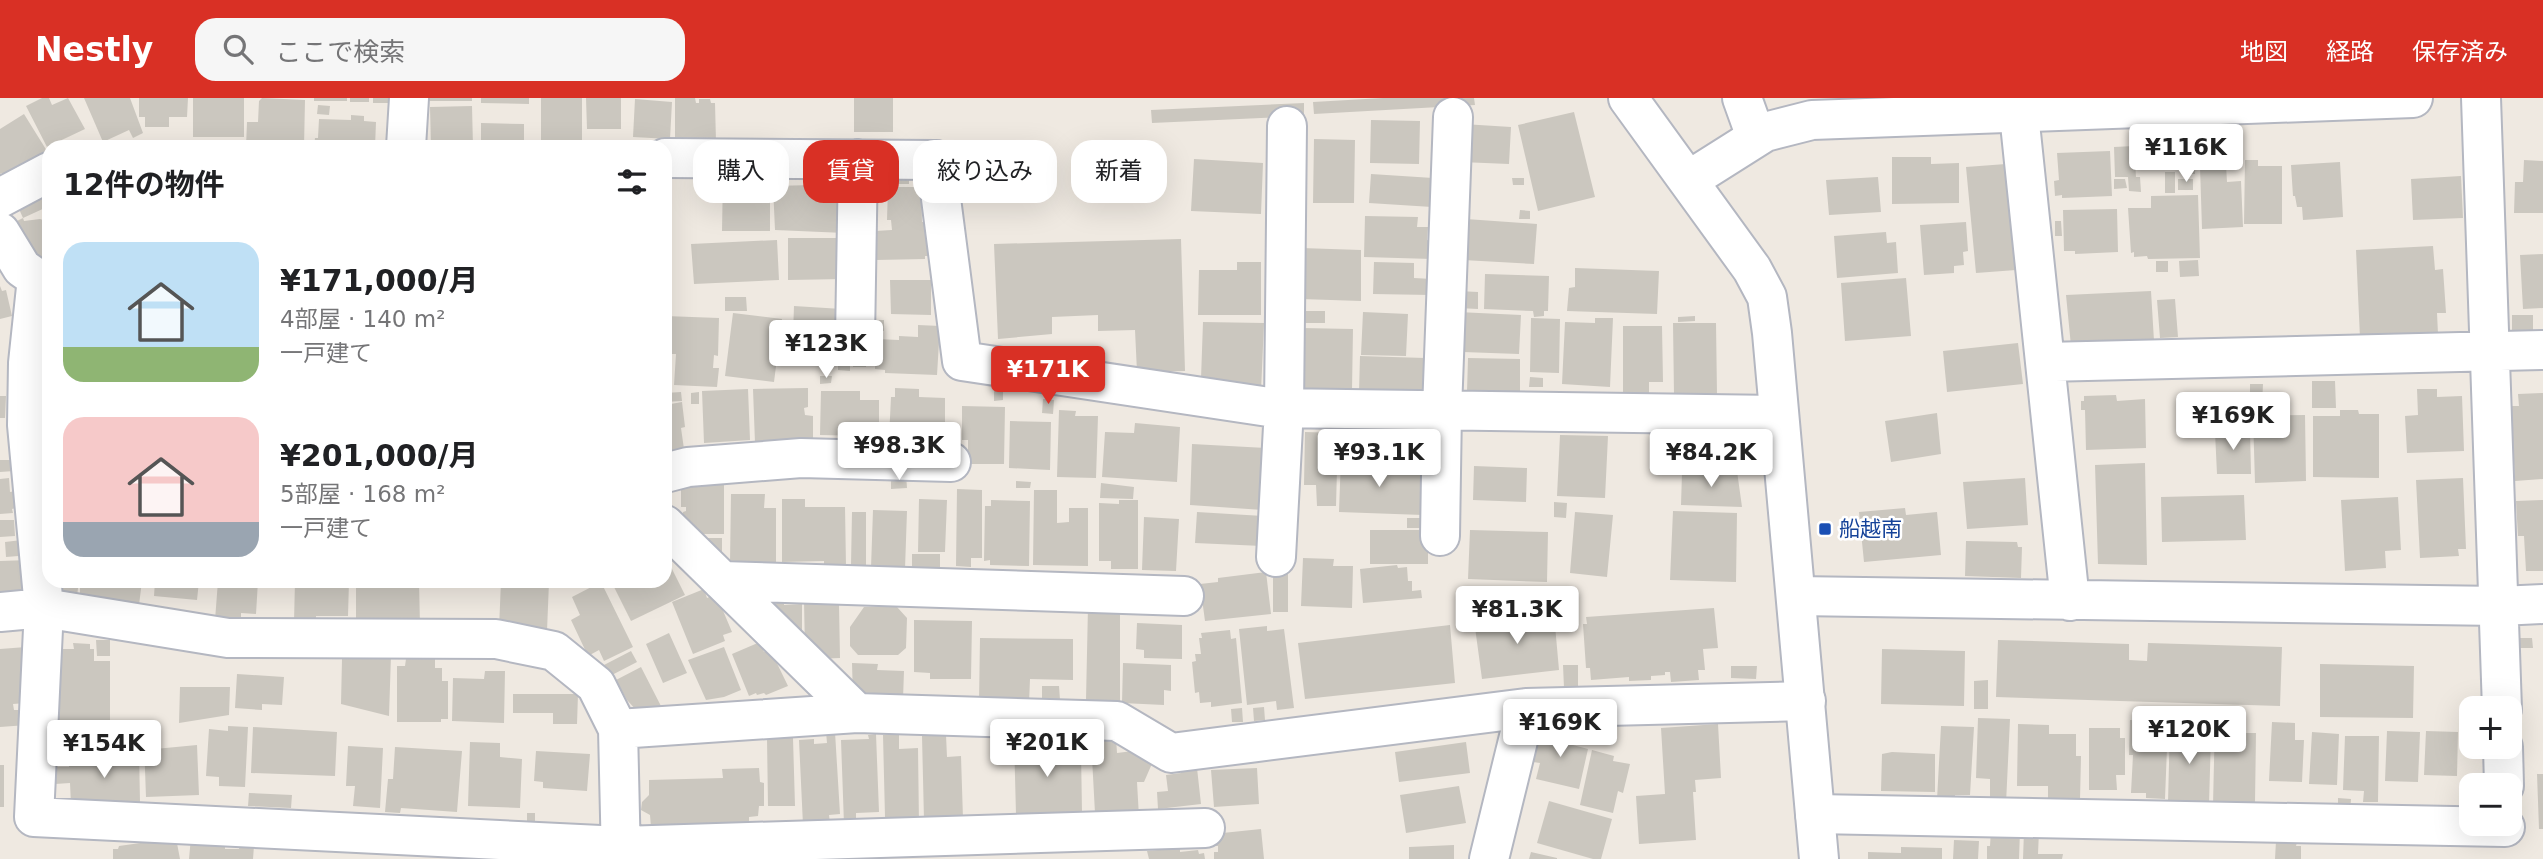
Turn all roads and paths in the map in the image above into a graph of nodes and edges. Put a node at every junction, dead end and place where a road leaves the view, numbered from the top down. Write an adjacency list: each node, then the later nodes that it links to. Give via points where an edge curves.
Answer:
1 (409, 98): 10 (street)
2 (1628, 98): 15 (street)
3 (1742, 98): 9 (street)
4 (2413, 98): 6 (street)
5 (2481, 98): 23 (street)
6 (2019, 114): 9 (street, via 1812,120); 24 (street)
7 (1453, 117): 26 (street)
8 (1287, 126): 25 (street)
9 (1756, 137): 15 (street)
10 (406, 140)
11 (672, 158): 12 (street)
12 (803, 159)
13 (899, 160): 25 (street, via 936,160 962,361)
14 (42, 176): 16 (street)
15 (1689, 180): 27 (street, via 1767,297)
16 (0, 198)
17 (857, 203): 21 (street)
18 (0, 232): 19 (street, via 22,268)
19 (42, 281)
20 (42, 287): 34 (street, via 28,363 27,425)
21 (855, 340)
22 (2543, 350): 23 (street)
23 (2491, 353): 24 (street); 40 (street)
24 (2045, 362): 38 (street)
25 (1284, 408): 26 (street); 32 (street)
26 (1442, 410): 27 (street); 31 (street)
27 (1779, 415): 37 (street)
28 (951, 462): 29 (street, via 801,458)
29 (672, 471)
30 (672, 532): 33 (street)
31 (1440, 536)
32 (1276, 557)
33 (723, 581): 36 (street); 46 (street)
34 (42, 586)
35 (42, 588): 41 (street)
36 (1184, 596)
37 (1796, 596): 38 (street); 44 (street)
38 (2070, 601): 40 (street)
39 (2543, 604): 40 (street)
40 (2500, 606): 43 (street)
41 (44, 608): 42 (street); 47 (street, via 228,638 496,639 554,651 596,685); 51 (street, via 34,817)
42 (0, 612)
43 (2502, 696)
44 (1807, 701): 45 (street); 48 (street)
45 (1526, 708): 46 (street, via 1171,753 1116,721); 52 (street)
46 (857, 713): 47 (street)
47 (618, 729): 51 (street)
48 (1815, 814): 50 (street); 53 (street)
49 (1205, 828): 51 (street)
50 (2506, 837)
51 (621, 852)
52 (1489, 859)
53 (1819, 859)

